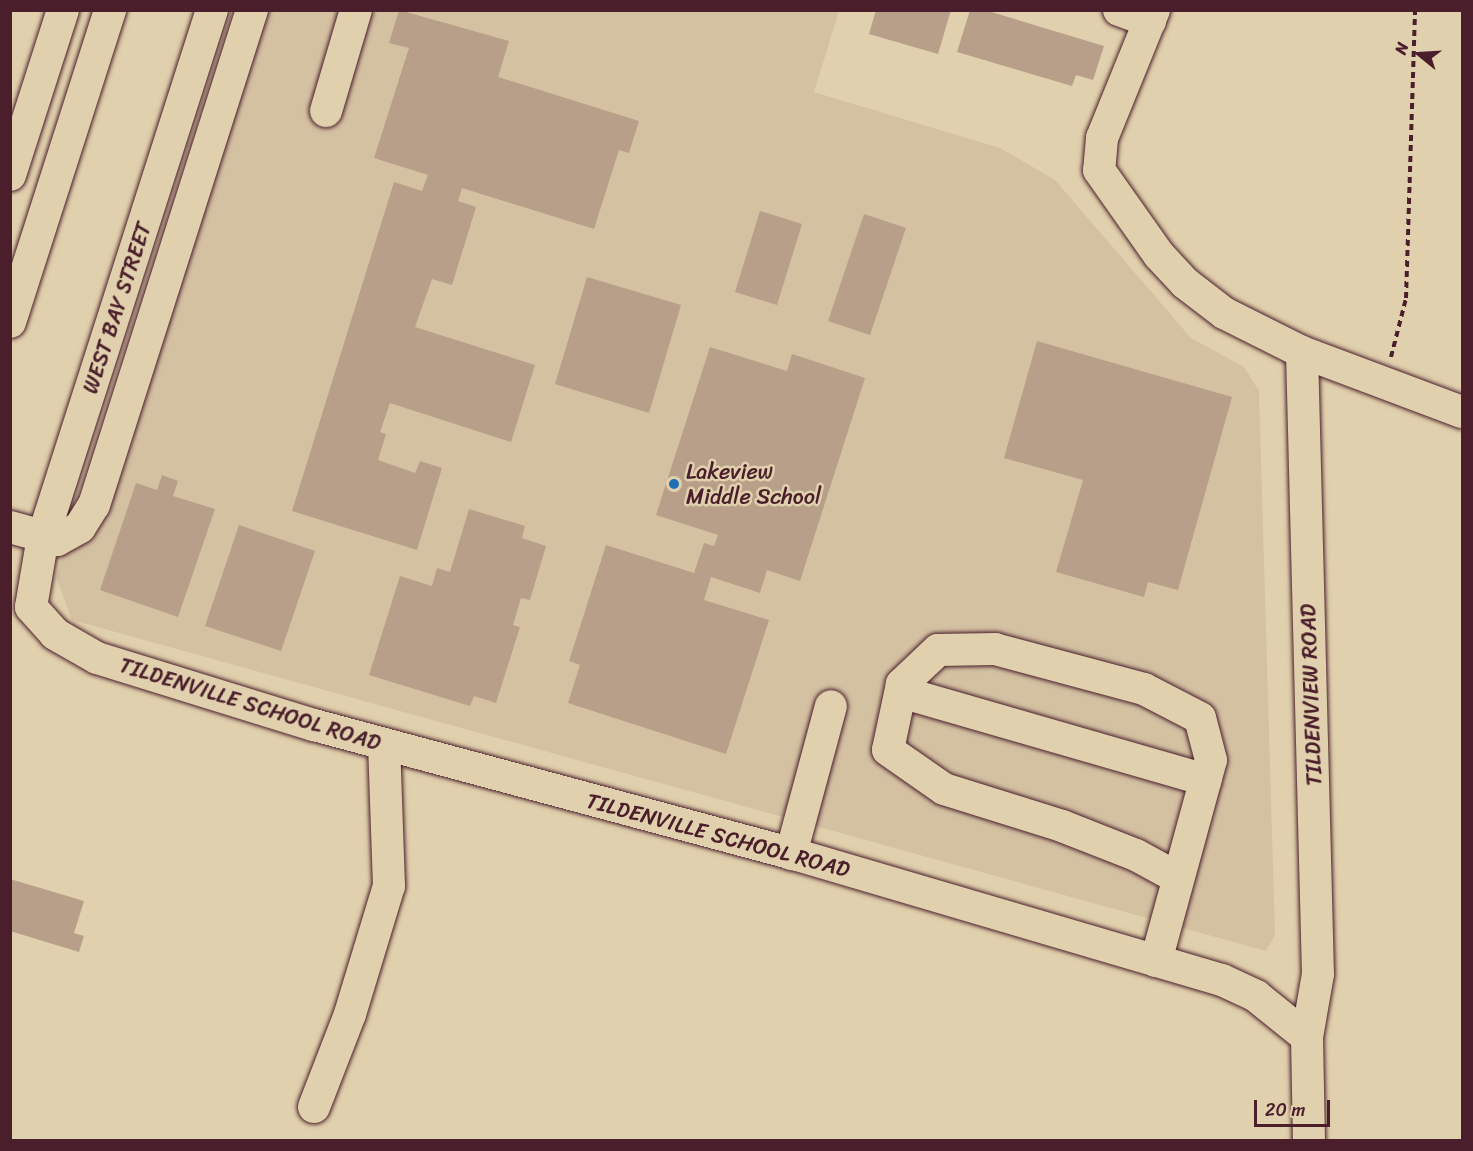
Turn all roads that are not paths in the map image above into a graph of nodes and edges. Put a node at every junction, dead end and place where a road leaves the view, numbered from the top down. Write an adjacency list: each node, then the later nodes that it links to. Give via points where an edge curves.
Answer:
1 (63, 10): 9 (street)
2 (110, 10): 10 (street)
3 (212, 10): 14 (street, WEST BAY STREET)
4 (252, 10): 14 (street, via 94,505 80,527 57,540)
5 (356, 10): 8 (street)
6 (1119, 10): 7 (street)
7 (1152, 16): 11 (street, via 1102,138 1099,170 1159,255 1185,283 1224,313)
8 (326, 111)
9 (10, 175)
10 (10, 322)
11 (1302, 352): 12 (street); 23 (street, TILDENVIEW ROAD, via 1318,974)
12 (1462, 412)
13 (10, 527): 14 (street)
14 (43, 537): 15 (street, WEST BAY STREET)
15 (17, 610): 18 (street, TILDENVILLE SCHOOL ROAD, via 97,658)
16 (901, 692): 19 (street); 19 (street, via 902,684 938,650 995,649 1143,689 1200,718 1211,760); 21 (street, via 888,750 944,789 1062,826 1136,855)
17 (831, 706): 20 (street)
18 (384, 744): 20 (street, TILDENVILLE SCHOOL ROAD); 24 (street, via 389,886 350,1014)
19 (1206, 780): 21 (street)
20 (791, 854): 22 (street, TILDENVILLE SCHOOL ROAD)
21 (1178, 878): 22 (street)
22 (1156, 961): 23 (street, TILDENVILLE SCHOOL ROAD, via 1222,980 1256,996)
23 (1307, 1037): 25 (street)
24 (314, 1107)
25 (1310, 1140)

